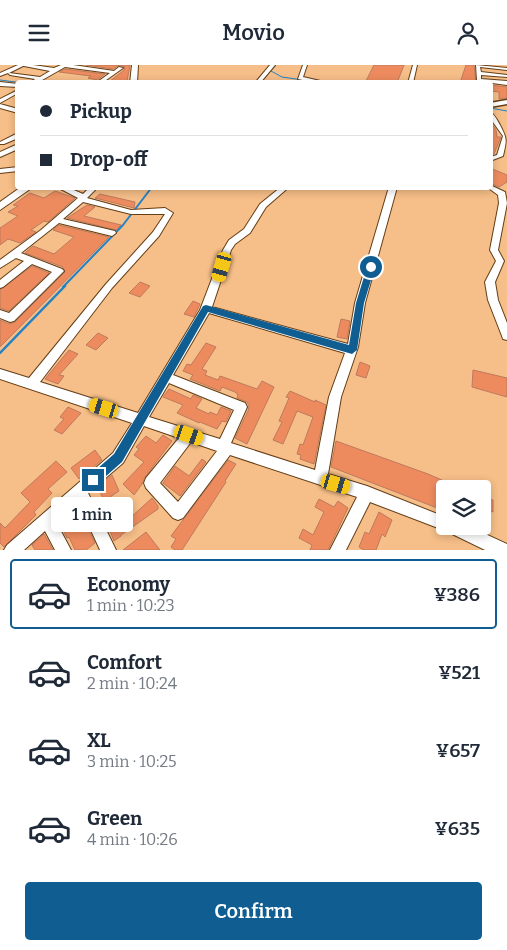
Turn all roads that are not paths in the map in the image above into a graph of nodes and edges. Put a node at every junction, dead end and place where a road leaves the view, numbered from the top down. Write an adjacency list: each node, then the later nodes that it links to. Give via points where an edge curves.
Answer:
1 (23, 65): 9 (street); 13 (street)
2 (64, 65): 9 (street); 10 (street)
3 (135, 65): 18 (highway)
4 (273, 65): 19 (street)
5 (305, 65): 20 (street, via 300,79)
6 (415, 65): 21 (street)
7 (121, 68): 10 (street)
8 (507, 69): 11 (street, via 478,65)
9 (55, 70): 15 (street)
10 (114, 72): 17 (street)
11 (479, 73): 14 (street); 22 (street)
12 (10, 74): 15 (street)
13 (0, 75)
14 (507, 76)
15 (40, 78): 16 (street)
16 (37, 80)
17 (102, 80)
18 (133, 80)
19 (260, 80)
20 (307, 80)
21 (411, 80)
22 (479, 80)
23 (493, 82): 24 (street)
24 (507, 83)
25 (0, 84): 26 (street)
26 (15, 86)
27 (15, 93): 28 (street)
28 (0, 101)
29 (507, 103): 30 (main road)
30 (493, 105)
31 (0, 106): 32 (street)
32 (15, 110)
33 (495, 117): 34 (street)
34 (504, 133): 40 (street, via 500,156)
35 (15, 136): 36 (street)
36 (1, 143): 37 (street)
37 (15, 146)
38 (15, 147): 39 (street)
39 (0, 155)
40 (493, 158)
41 (15, 169): 42 (street)
42 (0, 171)
43 (493, 189): 50 (street, via 502,194)
44 (24, 190): 51 (highway)
45 (67, 190): 49 (street)
46 (91, 190): 49 (street)
47 (282, 190): 58 (street, via 263,205 247,231 232,242)
48 (392, 190): 61 (street, via 360,303)
49 (83, 197): 52 (street); 64 (street, via 90,202 132,212 165,210 169,213 156,234 109,286)
50 (505, 203): 60 (street, via 494,250 500,261 490,282)
51 (0, 207)
52 (57, 220): 53 (street); 54 (street)
53 (112, 233)
54 (14, 254): 55 (street); 56 (street)
55 (31, 260): 57 (street); 59 (street, via 59,271 10,318)
56 (0, 265)
57 (0, 285)
58 (206, 309): 61 (street); 63 (street)
59 (0, 314)
60 (507, 336)
61 (352, 350): 68 (street, via 335,397)
62 (0, 374): 64 (street)
63 (166, 377): 65 (street); 67 (street, via 241,407)
64 (30, 385): 65 (street)
65 (140, 419): 66 (street); 69 (street, via 118,458)
66 (189, 435): 67 (street); 67 (street, via 152,483 178,513)
67 (225, 448): 68 (street)
68 (320, 479): 70 (street)
69 (80, 491): 71 (street); 76 (street)
70 (367, 493): 72 (street); 77 (street)
71 (47, 520): 74 (street); 75 (street)
72 (436, 520)
73 (470, 535): 78 (street)
74 (12, 550)
75 (63, 550)
76 (108, 550)
77 (338, 550)
78 (502, 550)

